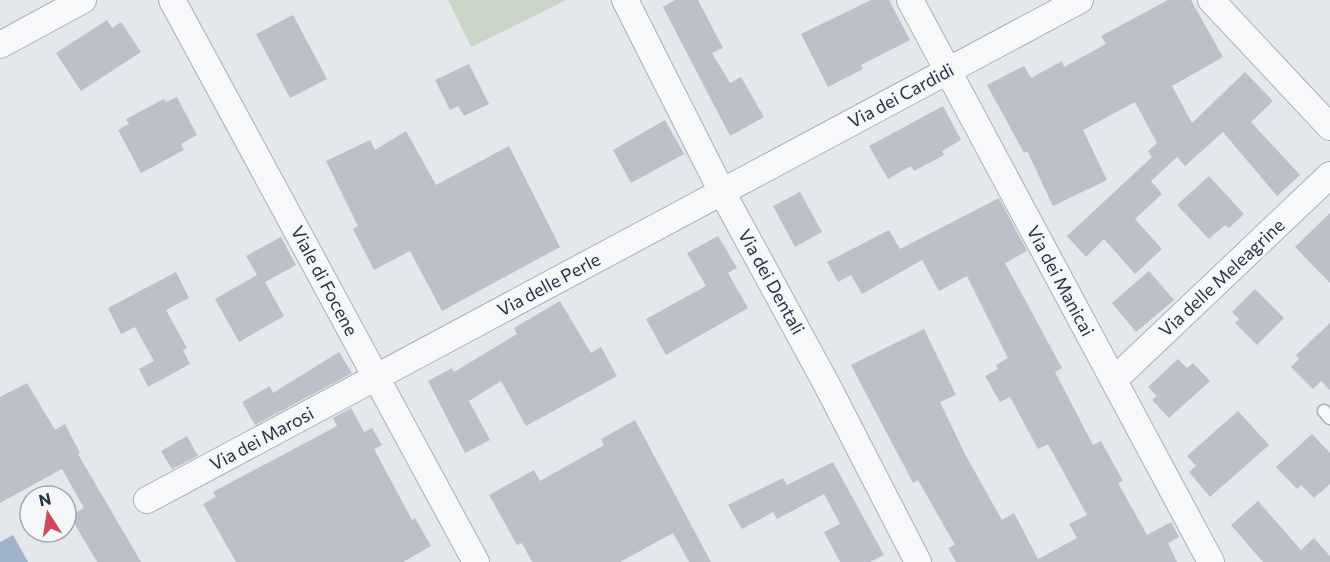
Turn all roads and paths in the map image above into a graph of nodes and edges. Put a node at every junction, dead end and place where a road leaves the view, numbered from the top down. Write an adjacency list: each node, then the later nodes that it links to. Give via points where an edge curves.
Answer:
1 (83, 0): 7 (street)
2 (172, 0): 12 (street, Viale di Focene)
3 (625, 0): 11 (street, Via dei Dentali)
4 (910, 0): 8 (street, Via dei Manicai)
5 (1080, 0): 8 (street, Via dei Cardidi)
6 (1211, 0): 9 (street)
7 (0, 45)
8 (947, 71): 11 (street, Via dei Cardidi); 13 (street, Via dei Manicai)
9 (1330, 127)
10 (1330, 176): 13 (street, Via delle Meleagrine)
11 (722, 192): 12 (street, Via delle Perle); 16 (street, Via dei Dentali)
12 (376, 378): 14 (street, Via dei Marosi); 15 (street, Viale di Focene)
13 (1114, 380): 17 (street, Via dei Manicai)
14 (147, 500)
15 (476, 562)
16 (918, 562)
17 (1211, 562)

